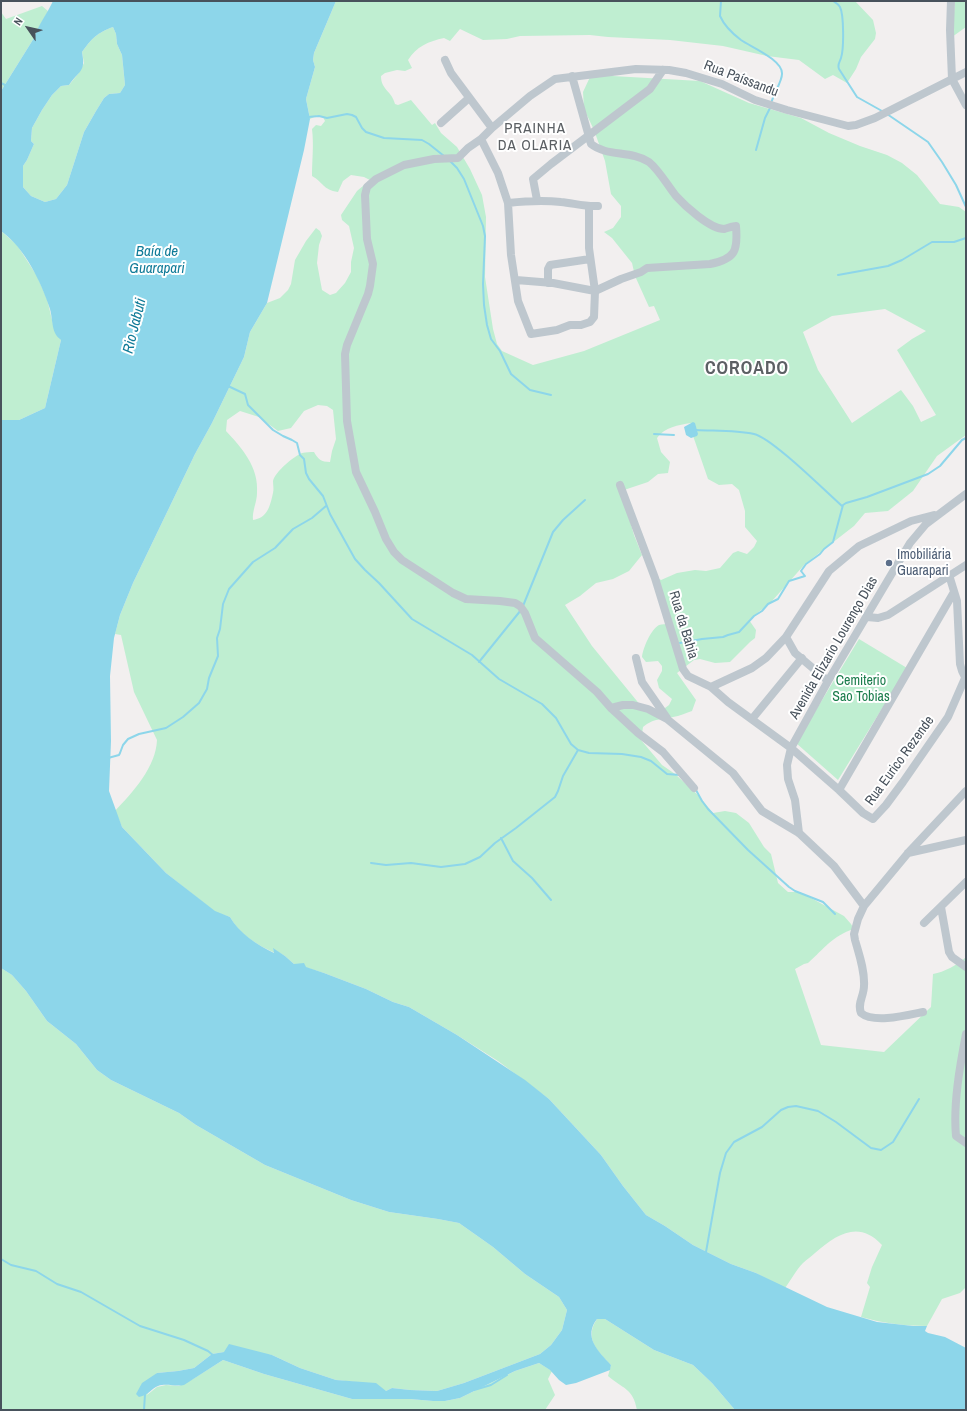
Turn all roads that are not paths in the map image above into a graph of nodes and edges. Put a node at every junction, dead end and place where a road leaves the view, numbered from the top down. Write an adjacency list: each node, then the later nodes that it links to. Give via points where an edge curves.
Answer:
1 (951, 1): 6 (street)
2 (445, 60): 7 (street)
3 (663, 70): 5 (street, Rua Paíssandu, via 636,69); 6 (street, Rua Paíssandu, via 686,73 722,84 755,100 848,126 875,118); 11 (street, via 650,89)
4 (966, 72): 6 (street, Rua Paíssandu)
5 (572, 76): 10 (street, Rua Paíssandu, via 554,78); 11 (street)
6 (952, 79): 8 (street)
7 (469, 98): 9 (street); 10 (street)
8 (966, 106)
9 (441, 123)
10 (492, 128): 12 (street, Rua Paíssandu)
11 (589, 135): 13 (street, via 533,179); 18 (street, via 591,144 596,148 640,158 650,163 685,205 716,227 736,226 737,236 735,250 730,257 720,262 647,268)
12 (482, 139): 14 (street, via 498,173); 32 (street, Rua Paíssandu, via 458,158 434,159 404,165 376,179 367,187 367,239 373,264 371,280 345,354 346,421 356,472 386,539 402,560 466,599 500,601 520,606 535,638 597,692)
13 (537, 200): 14 (street); 15 (street, via 594,206 588,229)
14 (508, 203): 16 (street, via 511,255)
15 (590, 259): 17 (street, via 550,265); 18 (street)
16 (516, 280): 17 (street); 18 (street, via 518,302 531,334 590,322 594,317)
17 (548, 283): 18 (street)
18 (595, 291)
19 (620, 485): 31 (street, Rua da Bahia, via 655,578 683,669 688,676)
20 (966, 494): 21 (street, Avenida Elizario Lourenço Dias)
21 (939, 514): 25 (street, Avenida Elizario Lourenço Dias, via 926,524 910,543); 26 (street, via 911,521 859,546 829,571)
22 (966, 565): 23 (street)
23 (949, 575): 24 (street); 25 (street, via 888,615 878,618)
24 (954, 592): 29 (street, via 957,601 960,664); 37 (street)
25 (867, 617): 30 (street, Avenida Elizario Lourenço Dias)
26 (786, 637): 28 (street, via 795,653); 31 (street, via 766,658 752,668)
27 (636, 658): 33 (street, via 642,682)
28 (802, 658): 30 (street); 34 (street)
29 (965, 679): 37 (street, Rua Eurico Rezende, via 948,717 886,805 872,819)
30 (828, 681): 35 (street, Avenida Elizario Lourenço Dias)
31 (711, 687): 34 (street, Rua da Bahia)
32 (611, 708): 33 (street, via 633,705 648,709); 36 (street, via 662,752)
33 (667, 719): 39 (street, via 733,773 762,811)
34 (752, 719): 35 (street, Rua da Bahia)
35 (791, 748): 37 (street, Rua da Bahia); 39 (street, Avenida Elizario Lourenço Dias, via 787,764 788,779 795,800)
36 (694, 788)
37 (839, 790)
38 (966, 791): 41 (street)
39 (799, 833): 43 (street, via 834,866)
40 (966, 840): 41 (street)
41 (908, 853): 43 (street)
42 (966, 882): 44 (street)
43 (864, 906): 47 (street, via 854,937 864,984 859,1006 861,1013 869,1017 886,1018)
44 (941, 907): 45 (street); 46 (street, via 949,952)
45 (924, 923)
46 (966, 966)
47 (923, 1012)
48 (966, 1034): 49 (street, via 955,1116 956,1136)
49 (966, 1143)

